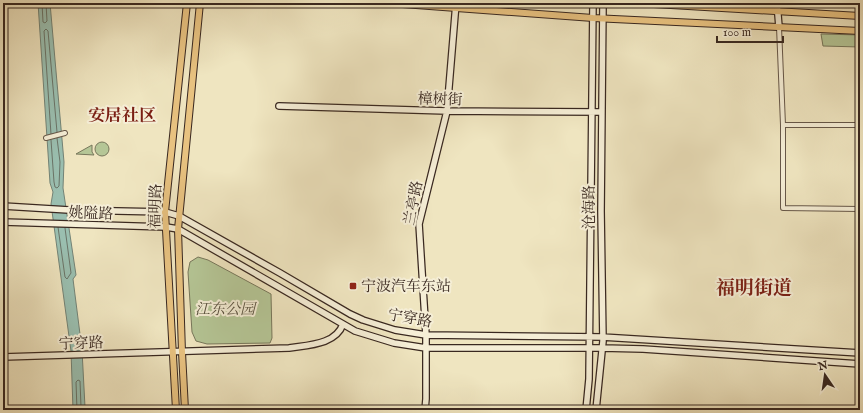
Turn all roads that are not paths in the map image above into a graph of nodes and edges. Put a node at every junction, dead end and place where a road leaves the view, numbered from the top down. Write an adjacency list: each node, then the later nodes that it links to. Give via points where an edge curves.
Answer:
1 (187, 3): 25 (main road, 福明路)
2 (200, 3): 26 (main road, 福明路)
3 (389, 3): 8 (main road)
4 (593, 3): 11 (main road, 沧海路)
5 (603, 3): 12 (main road, 沧海路)
6 (637, 3): 9 (main road)
7 (777, 3): 9 (main road)
8 (456, 6): 11 (main road); 16 (main road, 兰亭路)
9 (778, 11): 10 (main road); 13 (main road)
10 (860, 16)
11 (593, 18): 12 (main road); 17 (main road, 沧海路)
12 (603, 18): 13 (main road); 18 (main road, 沧海路)
13 (779, 27): 14 (main road); 19 (street)
14 (860, 31)
15 (279, 106): 16 (main road, 樟树街)
16 (447, 111): 17 (main road, 樟树街); 31 (main road, 兰亭路, via 419,224)
17 (592, 112): 18 (main road, 樟树街); 32 (main road, 沧海路)
18 (601, 112): 33 (main road, 沧海路)
19 (783, 125): 20 (street); 24 (street, via 783,208)
20 (860, 125)
21 (65, 133): 22 (street)
22 (46, 138)
23 (3, 206): 25 (main road, 姚隘路)
24 (860, 210)
25 (165, 212): 26 (main road, 姚隘路); 28 (main road, 福明路)
26 (179, 216): 29 (main road, 福明路); 31 (main road, 宁穿路, via 350,314 395,330)
27 (3, 222): 28 (main road, 姚隘路)
28 (166, 227): 29 (main road, 姚隘路); 37 (main road, 福明路)
29 (178, 229): 30 (main road, 宁穿路); 38 (main road, 福明路)
30 (343, 324): 34 (main road, 宁穿路, via 355,331 394,343); 38 (main road, 宁穿路, via 340,332 334,337 308,345)
31 (426, 335): 32 (main road, 宁穿路); 34 (main road, 兰亭路)
32 (590, 336): 33 (main road, 宁穿路); 35 (main road, 沧海路)
33 (602, 337): 36 (main road, 沧海路); 39 (main road, 宁穿路)
34 (426, 348): 35 (main road, 宁穿路); 44 (main road, 兰亭路)
35 (590, 348): 36 (main road, 宁穿路); 45 (main road, 沧海路)
36 (602, 348): 41 (main road, 宁穿路); 46 (main road, 沧海路)
37 (173, 352): 38 (main road, 宁穿路); 40 (main road, 宁穿路); 42 (main road, 福明路)
38 (182, 352): 43 (main road, 福明路)
39 (860, 353)
40 (3, 358)
41 (860, 364)
42 (176, 410)
43 (185, 410)
44 (425, 410)
45 (586, 410)
46 (596, 410)

